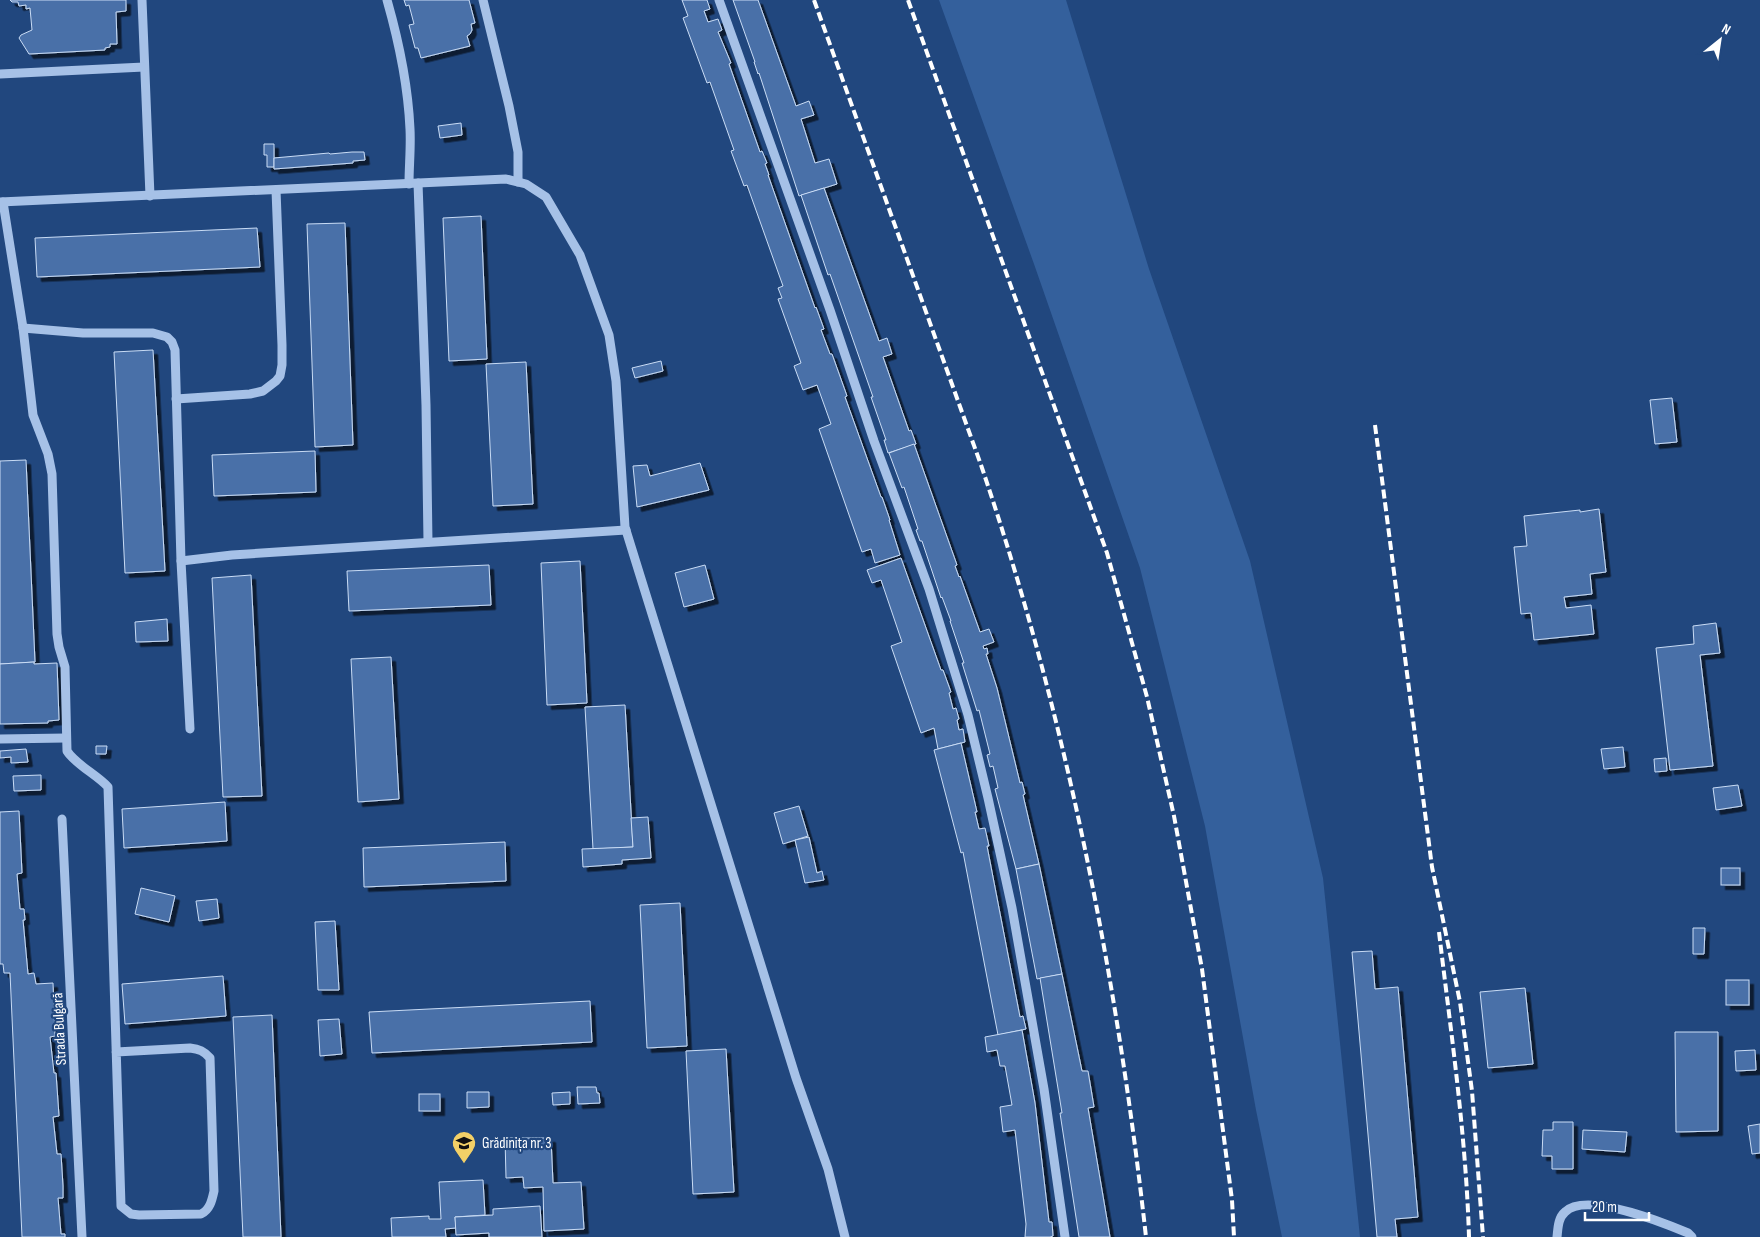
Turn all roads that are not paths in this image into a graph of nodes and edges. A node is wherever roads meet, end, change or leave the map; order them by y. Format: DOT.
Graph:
graph roads {
  1 [pos="142,0"];
  2 [pos="387,0"];
  3 [pos="483,0"];
  4 [pos="719,0"];
  5 [pos="144,67"];
  6 [pos="0,74"];
  7 [pos="518,182"];
  8 [pos="413,183"];
  9 [pos="276,190"];
  10 [pos="150,196"];
  11 [pos="2,202"];
  12 [pos="23,328"];
  13 [pos="176,398"];
  14 [pos="626,530"];
  15 [pos="428,542"];
  16 [pos="182,561"];
  17 [pos="190,729"];
  18 [pos="66,738"];
  19 [pos="0,739"];
  20 [pos="62,819"];
  21 [pos="116,1052"];
  22 [pos="82,1237"];
  23 [pos="845,1237"];
  24 [pos="1065,1237"];
  25 [pos="1557,1237"];
  26 [pos="1692,1237"];
  1 -- 5 [label="lane"];
  2 -- 8 [label="lane"];
  3 -- 7 [label="lane"];
  4 -- 24 [label="lane"];
  5 -- 6 [label="lane"];
  5 -- 10 [label="lane"];
  7 -- 8 [label="lane"];
  7 -- 14 [label="lane"];
  8 -- 9 [label="lane"];
  8 -- 15 [label="lane"];
  9 -- 10 [label="lane"];
  9 -- 13 [label="lane"];
  10 -- 11 [label="lane"];
  11 -- 12 [label="lane"];
  12 -- 13 [label="lane"];
  12 -- 18 [label="lane"];
  13 -- 16 [label="lane"];
  14 -- 15 [label="lane"];
  14 -- 23 [label="lane"];
  15 -- 16 [label="lane"];
  16 -- 17 [label="lane"];
  18 -- 19 [label="lane"];
  18 -- 21 [label="lane"];
  20 -- 22 [label="lane, Strada Bulgară"];
  21 -- 21 [label="lane"];
  25 -- 26 [label="lane"];
}
